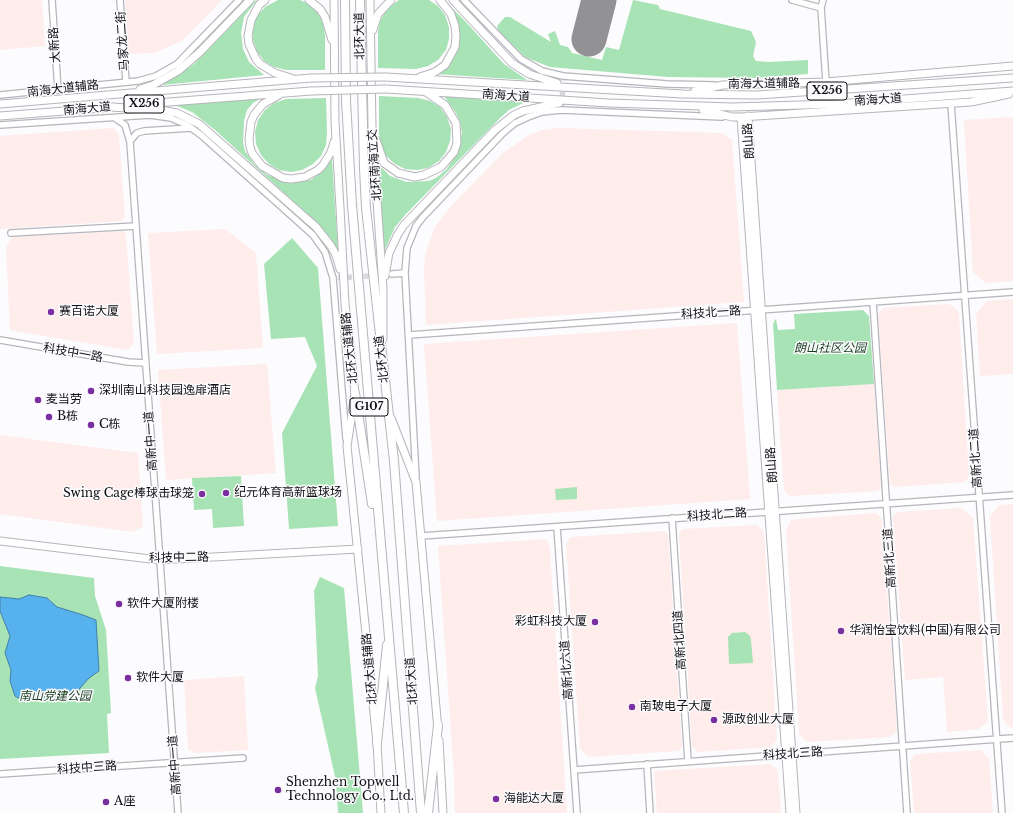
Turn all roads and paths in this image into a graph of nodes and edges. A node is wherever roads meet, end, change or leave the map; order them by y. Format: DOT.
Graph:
graph roads {
  1 [pos="52,0"];
  2 [pos="120,0"];
  3 [pos="239,0"];
  4 [pos="250,0"];
  5 [pos="265,0"];
  6 [pos="308,0"];
  7 [pos="334,0"];
  8 [pos="345,0"];
  9 [pos="360,0"];
  10 [pos="370,0"];
  11 [pos="391,0"];
  12 [pos="440,0"];
  13 [pos="453,0"];
  14 [pos="464,0"];
  15 [pos="792,0"];
  16 [pos="823,0"];
  17 [pos="821,8"];
  18 [pos="370,42"];
  19 [pos="335,58"];
  20 [pos="1013,66"];
  21 [pos="1013,73"];
  22 [pos="928,74"];
  23 [pos="1004,78"];
  24 [pos="1013,78"];
  25 [pos="295,79"];
  26 [pos="414,79"];
  27 [pos="970,81"];
  28 [pos="126,82"];
  29 [pos="826,82"];
  30 [pos="723,85"];
  31 [pos="588,88"];
  32 [pos="58,90"];
  33 [pos="420,90"];
  34 [pos="288,92"];
  35 [pos="1013,92"];
  36 [pos="110,94"];
  37 [pos="683,94"];
  38 [pos="0,95"];
  39 [pos="595,102"];
  40 [pos="0,104"];
  41 [pos="836,104"];
  42 [pos="951,104"];
  43 [pos="689,107"];
  44 [pos="111,108"];
  45 [pos="813,113"];
  46 [pos="0,116"];
  47 [pos="744,116"];
  48 [pos="732,117"];
  49 [pos="115,118"];
  50 [pos="336,122"];
  51 [pos="0,124"];
  52 [pos="372,127"];
  53 [pos="192,128"];
  54 [pos="130,142"];
  55 [pos="136,226"];
  56 [pos="11,233"];
  57 [pos="405,273"];
  58 [pos="392,274"];
  59 [pos="383,288"];
  60 [pos="1013,292"];
  61 [pos="965,295"];
  62 [pos="873,302"];
  63 [pos="345,304"];
  64 [pos="758,310"];
  65 [pos="409,335"];
  66 [pos="0,340"];
  67 [pos="383,361"];
  68 [pos="145,363"];
  69 [pos="355,392"];
  70 [pos="388,406"];
  71 [pos="347,446"];
  72 [pos="416,482"];
  73 [pos="1013,495"];
  74 [pos="979,498"];
  75 [pos="887,504"];
  76 [pos="772,512"];
  77 [pos="672,518"];
  78 [pos="557,527"];
  79 [pos="421,536"];
  80 [pos="0,541"];
  81 [pos="358,549"];
  82 [pos="159,560"];
  83 [pos="382,569"];
  84 [pos="388,622"];
  85 [pos="438,725"];
  86 [pos="1013,738"];
  87 [pos="997,739"];
  88 [pos="377,743"];
  89 [pos="903,746"];
  90 [pos="789,754"];
  91 [pos="242,758"];
  92 [pos="174,762"];
  93 [pos="688,762"];
  94 [pos="647,764"];
  95 [pos="574,770"];
  96 [pos="0,774"];
  97 [pos="178,813"];
  98 [pos="381,813"];
  99 [pos="404,813"];
  100 [pos="421,813"];
  101 [pos="428,813"];
  102 [pos="443,813"];
  103 [pos="576,813"];
  104 [pos="650,813"];
  105 [pos="790,813"];
  106 [pos="796,813"];
  107 [pos="907,813"];
  108 [pos="1002,813"];
  1 -- 32 [label="street, 大新路"];
  2 -- 28 [label="street, 马家龙二街"];
  3 -- 28 [label="street, 南海大道辅路"];
  4 -- 36 [label="main road"];
  5 -- 25 [label="main road"];
  6 -- 19 [label="main road"];
  7 -- 19 [label="main road, 北环大道辅路"];
  8 -- 83 [label="highway, 北环大道 / G107"];
  9 -- 67 [label="highway, 北环大道 / G107"];
  10 -- 18 [label="main road"];
  11 -- 18 [label="main road"];
  12 -- 26 [label="main road"];
  13 -- 31 [label="main road"];
  14 -- 30 [label="street, 南海大道辅路"];
  15 -- 17 [label="street"];
  16 -- 17 [label="street"];
  17 -- 29 [label="street"];
  18 -- 52 [label="main road, 北环南海立交"];
  19 -- 50 [label="main road, 北环大道辅路"];
  20 -- 22 [label="main road, 南海大道辅路"];
  21 -- 23 [label="main road"];
  22 -- 27 [label="main road"];
  22 -- 29 [label="main road, 南海大道辅路"];
  23 -- 24 [label="main road, 南海大道 / X256"];
  23 -- 27 [label="main road, 南海大道 / X256"];
  25 -- 26 [label="main road, 南海大道 / X256, bridge"];
  25 -- 36 [label="main road, 南海大道 / X256"];
  26 -- 31 [label="main road, 南海大道 / X256"];
  27 -- 37 [label="main road, 南海大道 / X256"];
  28 -- 32 [label="street, 南海大道辅路"];
  29 -- 30 [label="main road, 南海大道辅路"];
  30 -- 37 [label="main road, 南海大道"];
  31 -- 37 [label="main road, 南海大道 / X256"];
  32 -- 38 [label="street, 南海大道辅路"];
  33 -- 34 [label="main road, 南海大道 / X256, bridge"];
  33 -- 39 [label="main road, 南海大道 / X256"];
  33 -- 52 [label="main road"];
  34 -- 44 [label="main road, 南海大道 / X256"];
  34 -- 50 [label="main road"];
  35 -- 41 [label="main road, 南海大道 / X256"];
  35 -- 42 [label="main road"];
  36 -- 40 [label="main road, 南海大道 / X256"];
  39 -- 43 [label="main road, 南海大道 / X256"];
  39 -- 59 [label="main road"];
  41 -- 43 [label="main road, 南海大道 / X256"];
  41 -- 45 [label="main road"];
  42 -- 45 [label="main road"];
  42 -- 61 [label="street, 高新北二道"];
  43 -- 48 [label="main road"];
  44 -- 46 [label="main road, 南海大道 / X256"];
  44 -- 63 [label="main road"];
  45 -- 47 [label="main road"];
  47 -- 48 [label="main road"];
  47 -- 64 [label="main road, 朗山路"];
  48 -- 57 [label="street"];
  49 -- 51 [label="street"];
  49 -- 53 [label="street"];
  49 -- 54 [label="street, 高新中一道"];
  50 -- 63 [label="main road, 北环大道辅路"];
  52 -- 59 [label="main road, 北环南海立交"];
  53 -- 54 [label="street"];
  53 -- 71 [label="street"];
  54 -- 55 [label="street, 高新中一道"];
  55 -- 56 [label="street"];
  55 -- 68 [label="street, 高新中一道"];
  57 -- 58 [label="street"];
  57 -- 65 [label="street"];
  59 -- 67 [label="main road"];
  60 -- 61 [label="street, 科技北一路"];
  61 -- 62 [label="street, 科技北一路"];
  61 -- 74 [label="street, 高新北二道"];
  62 -- 64 [label="street, 科技北一路"];
  62 -- 75 [label="street, 高新北三道"];
  63 -- 69 [label="main road, 北环大道辅路"];
  64 -- 65 [label="street, 科技北一路"];
  64 -- 76 [label="main road, 朗山路"];
  65 -- 72 [label="street"];
  66 -- 68 [label="street, 科技中一路"];
  67 -- 70 [label="highway, 北环大道 / G107"];
  68 -- 82 [label="street, 高新中一道"];
  69 -- 71 [label="main road, 北环大道辅路"];
  69 -- 83 [label="highway"];
  70 -- 72 [label="main road"];
  70 -- 100 [label="highway, 北环大道 / G107"];
  71 -- 81 [label="main road, 北环大道辅路"];
  72 -- 79 [label="main road"];
  73 -- 74 [label="street, 科技北二路"];
  74 -- 75 [label="street, 科技北二路"];
  74 -- 87 [label="street, 高新北二道"];
  75 -- 76 [label="street, 科技北二路"];
  75 -- 89 [label="street, 高新北三道"];
  76 -- 77 [label="street, 科技北二路"];
  76 -- 90 [label="main road, 朗山路"];
  77 -- 78 [label="street, 科技北二路"];
  77 -- 93 [label="street, 高新北四道"];
  78 -- 79 [label="street, 科技北二路"];
  78 -- 95 [label="street, 高新北六道"];
  79 -- 85 [label="main road"];
  80 -- 82 [label="main road, 科技中二路"];
  81 -- 82 [label="main road, 科技中二路"];
  81 -- 88 [label="main road, 北环大道辅路"];
  82 -- 92 [label="street, 高新中一道"];
  83 -- 84 [label="highway, 北环大道 / G107"];
  84 -- 88 [label="highway"];
  84 -- 99 [label="highway, 北环大道 / G107"];
  85 -- 101 [label="highway"];
  85 -- 102 [label="main road"];
  86 -- 87 [label="street, 科技北三路"];
  87 -- 89 [label="street, 科技北三路"];
  87 -- 108 [label="street, 高新北二道"];
  88 -- 98 [label="main road, 北环大道辅路"];
  89 -- 90 [label="street, 科技北三路"];
  89 -- 107 [label="street, 高新北三道"];
  90 -- 93 [label="street, 科技北三路"];
  90 -- 105 [label="main road, 朗山路"];
  90 -- 106 [label="main road, 朗山路"];
  91 -- 92 [label="street, 科技中三路"];
  92 -- 96 [label="street, 科技中三路"];
  92 -- 97 [label="street, 高新中一道"];
  93 -- 94 [label="street, 科技北三路"];
  94 -- 95 [label="street, 科技北三路"];
  94 -- 104 [label="street"];
  95 -- 103 [label="street, 高新北六道"];
}
